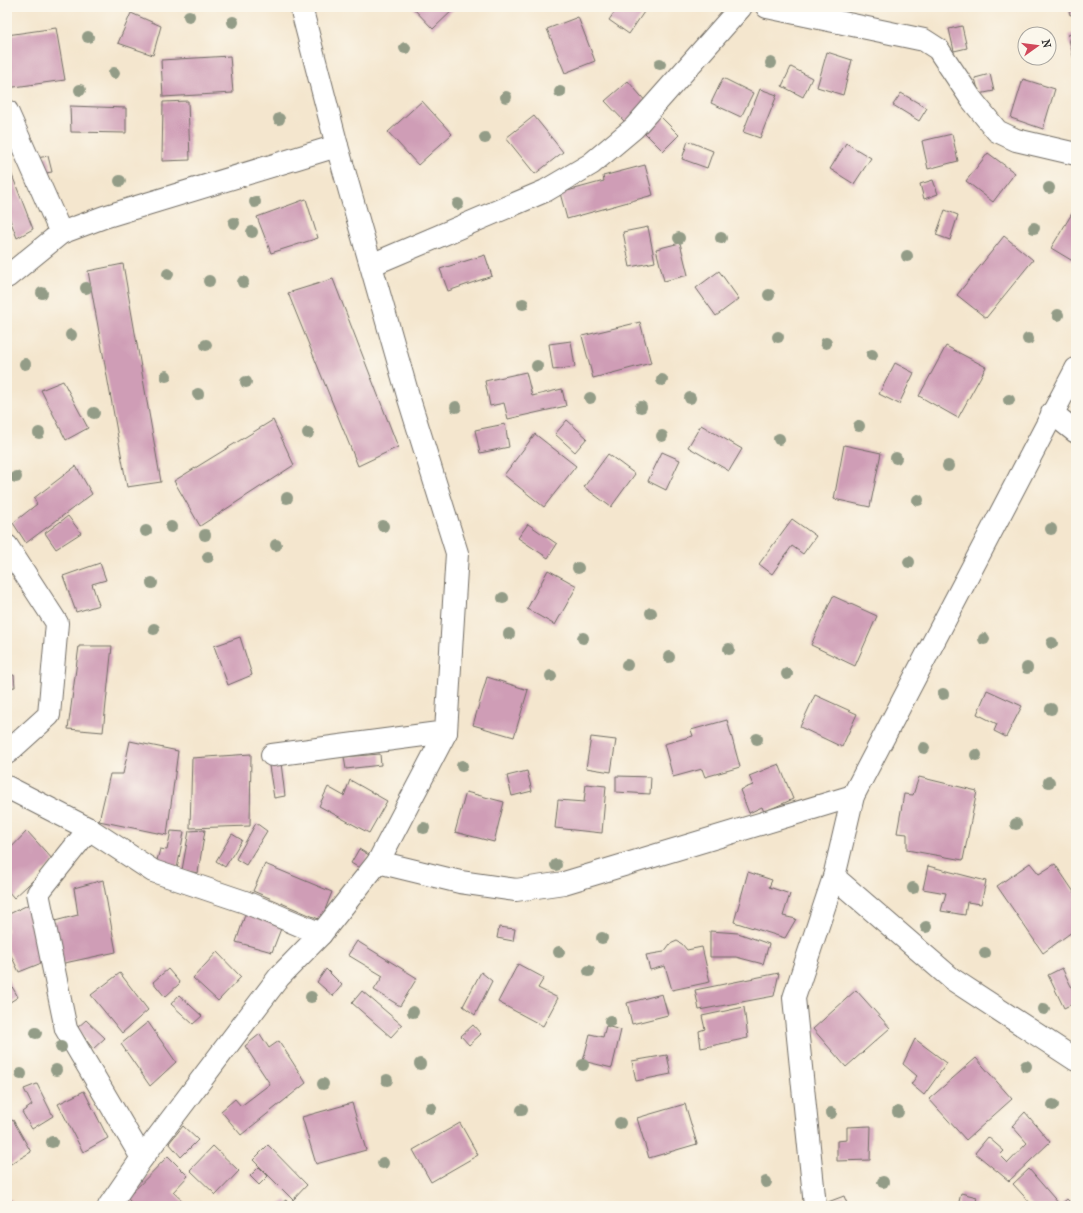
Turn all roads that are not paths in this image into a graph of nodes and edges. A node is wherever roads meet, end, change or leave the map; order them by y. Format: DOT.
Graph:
graph roads {
  1 [pos="301,7"];
  2 [pos="741,7"];
  3 [pos="767,7"];
  4 [pos="7,111"];
  5 [pos="337,146"];
  6 [pos="1076,154"];
  7 [pos="61,233"];
  8 [pos="371,265"];
  9 [pos="7,277"];
  10 [pos="1076,369"];
  11 [pos="1052,413"];
  12 [pos="1076,432"];
  13 [pos="7,546"];
  14 [pos="446,732"];
  15 [pos="7,753"];
  16 [pos="272,755"];
  17 [pos="7,787"];
  18 [pos="853,796"];
  19 [pos="89,829"];
  20 [pos="378,862"];
  21 [pos="834,877"];
  22 [pos="321,934"];
  23 [pos="1076,1060"];
  24 [pos="142,1158"];
  25 [pos="109,1206"];
  26 [pos="815,1206"];
  1 -- 5 [label="street"];
  2 -- 8 [label="street"];
  3 -- 6 [label="street"];
  4 -- 7 [label="street"];
  5 -- 7 [label="street"];
  5 -- 8 [label="street"];
  7 -- 9 [label="street"];
  8 -- 14 [label="street"];
  10 -- 11 [label="street"];
  11 -- 12 [label="street"];
  11 -- 18 [label="street"];
  13 -- 15 [label="street"];
  14 -- 16 [label="street"];
  14 -- 20 [label="street"];
  17 -- 19 [label="street"];
  18 -- 20 [label="street"];
  18 -- 21 [label="street"];
  19 -- 22 [label="street"];
  19 -- 24 [label="street"];
  20 -- 22 [label="street"];
  21 -- 23 [label="street"];
  21 -- 26 [label="street"];
  22 -- 24 [label="street"];
  24 -- 25 [label="street"];
}
